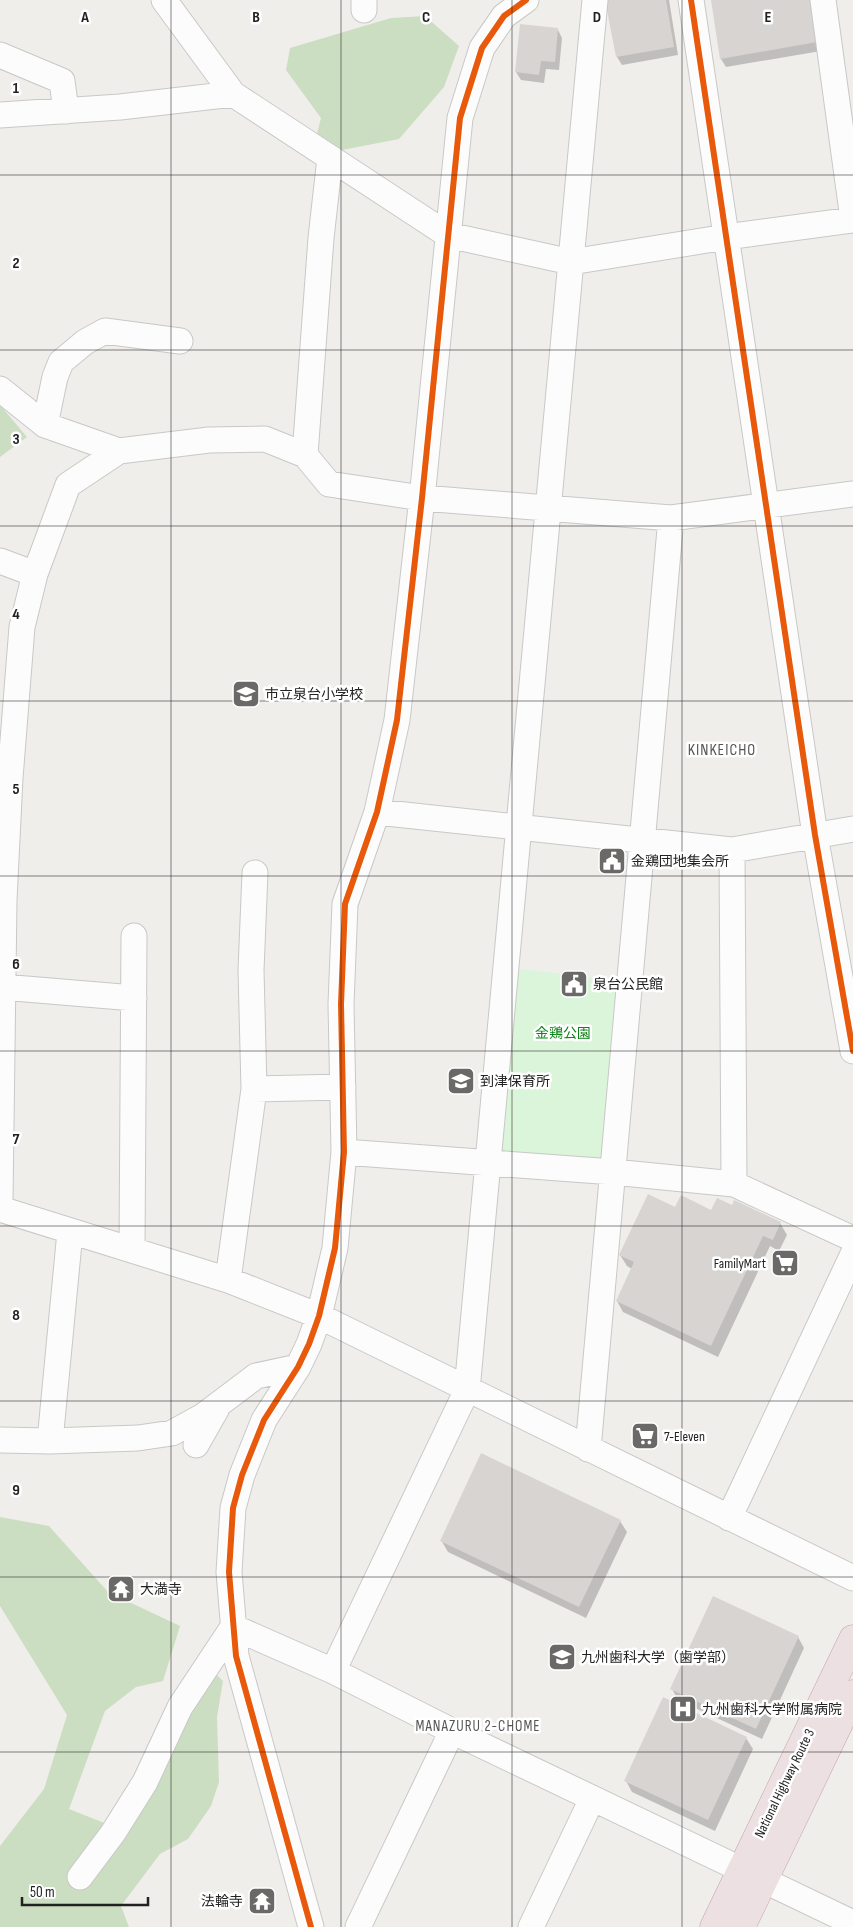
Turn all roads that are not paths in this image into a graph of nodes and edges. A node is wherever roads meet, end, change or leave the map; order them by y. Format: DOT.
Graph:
graph roads {
  1 [pos="164,0"];
  2 [pos="526,0"];
  3 [pos="595,0"];
  4 [pos="691,0"];
  5 [pos="824,0"];
  6 [pos="502,8"];
  7 [pos="0,55"];
  8 [pos="233,94"];
  9 [pos="66,111"];
  10 [pos="0,115"];
  11 [pos="330,158"];
  12 [pos="853,219"];
  13 [pos="448,235"];
  14 [pos="726,237"];
  15 [pos="572,262"];
  16 [pos="180,341"];
  17 [pos="0,389"];
  18 [pos="45,425"];
  19 [pos="119,450"];
  20 [pos="305,455"];
  21 [pos="853,494"];
  22 [pos="422,498"];
  23 [pos="764,506"];
  24 [pos="549,508"];
  25 [pos="671,518"];
  26 [pos="0,561"];
  27 [pos="35,574"];
  28 [pos="5,777"];
  29 [pos="378,812"];
  30 [pos="519,829"];
  31 [pos="853,829"];
  32 [pos="815,836"];
  33 [pos="644,839"];
  34 [pos="732,850"];
  35 [pos="255,873"];
  36 [pos="2,900"];
  37 [pos="134,936"];
  38 [pos="2,987"];
  39 [pos="134,998"];
  40 [pos="853,1051"];
  41 [pos="343,1087"];
  42 [pos="254,1089"];
  43 [pos="344,1152"];
  44 [pos="489,1163"];
  45 [pos="613,1172"];
  46 [pos="734,1184"];
  47 [pos="0,1200"];
  48 [pos="0,1209"];
  49 [pos="70,1232"];
  50 [pos="853,1239"];
  51 [pos="132,1250"];
  52 [pos="853,1254"];
  53 [pos="228,1280"];
  54 [pos="319,1316"];
  55 [pos="298,1367"];
  56 [pos="467,1390"];
  57 [pos="220,1404"];
  58 [pos="0,1440"];
  59 [pos="50,1441"];
  60 [pos="196,1445"];
  61 [pos="588,1449"];
  62 [pos="729,1518"];
  63 [pos="853,1578"];
  64 [pos="233,1627"];
  65 [pos="853,1639"];
  66 [pos="333,1671"];
  67 [pos="853,1694"];
  68 [pos="452,1732"];
  69 [pos="592,1799"];
  70 [pos="754,1875"];
  71 [pos="80,1877"];
  72 [pos="853,1923"];
  73 [pos="311,1927"];
  74 [pos="358,1927"];
  75 [pos="530,1927"];
  76 [pos="714,1927"];
  77 [pos="741,1927"];
  1 -- 8 [label="street"];
  2 -- 6 [label="street"];
  3 -- 15 [label="street"];
  4 -- 14 [label="street"];
  5 -- 12 [label="street"];
  6 -- 13 [label="street"];
  7 -- 9 [label="street"];
  8 -- 9 [label="street"];
  8 -- 11 [label="street"];
  9 -- 10 [label="street"];
  11 -- 13 [label="street"];
  11 -- 20 [label="street"];
  12 -- 14 [label="street"];
  13 -- 15 [label="street"];
  13 -- 22 [label="street"];
  14 -- 15 [label="street"];
  14 -- 23 [label="street"];
  15 -- 24 [label="street"];
  16 -- 18 [label="street"];
  17 -- 18 [label="street"];
  18 -- 19 [label="street"];
  19 -- 20 [label="street"];
  19 -- 27 [label="street"];
  20 -- 22 [label="street"];
  21 -- 23 [label="street"];
  22 -- 24 [label="street"];
  22 -- 29 [label="street"];
  23 -- 25 [label="street"];
  23 -- 32 [label="street"];
  24 -- 25 [label="street"];
  24 -- 30 [label="street"];
  25 -- 33 [label="street"];
  26 -- 27 [label="street"];
  27 -- 28 [label="street"];
  28 -- 36 [label="street"];
  29 -- 30 [label="street"];
  29 -- 41 [label="street"];
  30 -- 33 [label="street"];
  30 -- 44 [label="street"];
  31 -- 32 [label="street"];
  32 -- 34 [label="street"];
  32 -- 40 [label="street"];
  33 -- 34 [label="street"];
  33 -- 45 [label="street"];
  34 -- 46 [label="street"];
  35 -- 42 [label="street"];
  36 -- 38 [label="street"];
  37 -- 39 [label="street"];
  38 -- 39 [label="street"];
  38 -- 47 [label="street"];
  39 -- 51 [label="street"];
  41 -- 42 [label="street"];
  41 -- 43 [label="street"];
  42 -- 53 [label="street"];
  43 -- 44 [label="street"];
  43 -- 54 [label="street"];
  44 -- 45 [label="street"];
  44 -- 56 [label="street"];
  45 -- 46 [label="street"];
  45 -- 61 [label="street"];
  46 -- 50 [label="street"];
  48 -- 49 [label="street"];
  49 -- 51 [label="street"];
  49 -- 59 [label="street"];
  51 -- 53 [label="street"];
  52 -- 62 [label="street"];
  53 -- 54 [label="street"];
  54 -- 55 [label="street"];
  54 -- 56 [label="street"];
  55 -- 57 [label="street"];
  55 -- 64 [label="street"];
  56 -- 61 [label="street"];
  56 -- 66 [label="street"];
  57 -- 59 [label="street"];
  57 -- 60 [label="street"];
  58 -- 59 [label="street"];
  61 -- 62 [label="street"];
  62 -- 63 [label="street"];
  64 -- 66 [label="street"];
  64 -- 71 [label="street"];
  64 -- 73 [label="street"];
  65 -- 70 [label="highway, National Highway Route 3"];
  66 -- 68 [label="street"];
  67 -- 70 [label="highway, National Highway Route 3"];
  68 -- 69 [label="street"];
  68 -- 74 [label="street"];
  69 -- 70 [label="street"];
  69 -- 75 [label="street"];
  70 -- 72 [label="street"];
  70 -- 76 [label="highway, National Highway Route 3"];
  70 -- 77 [label="highway, National Highway Route 3"];
}
